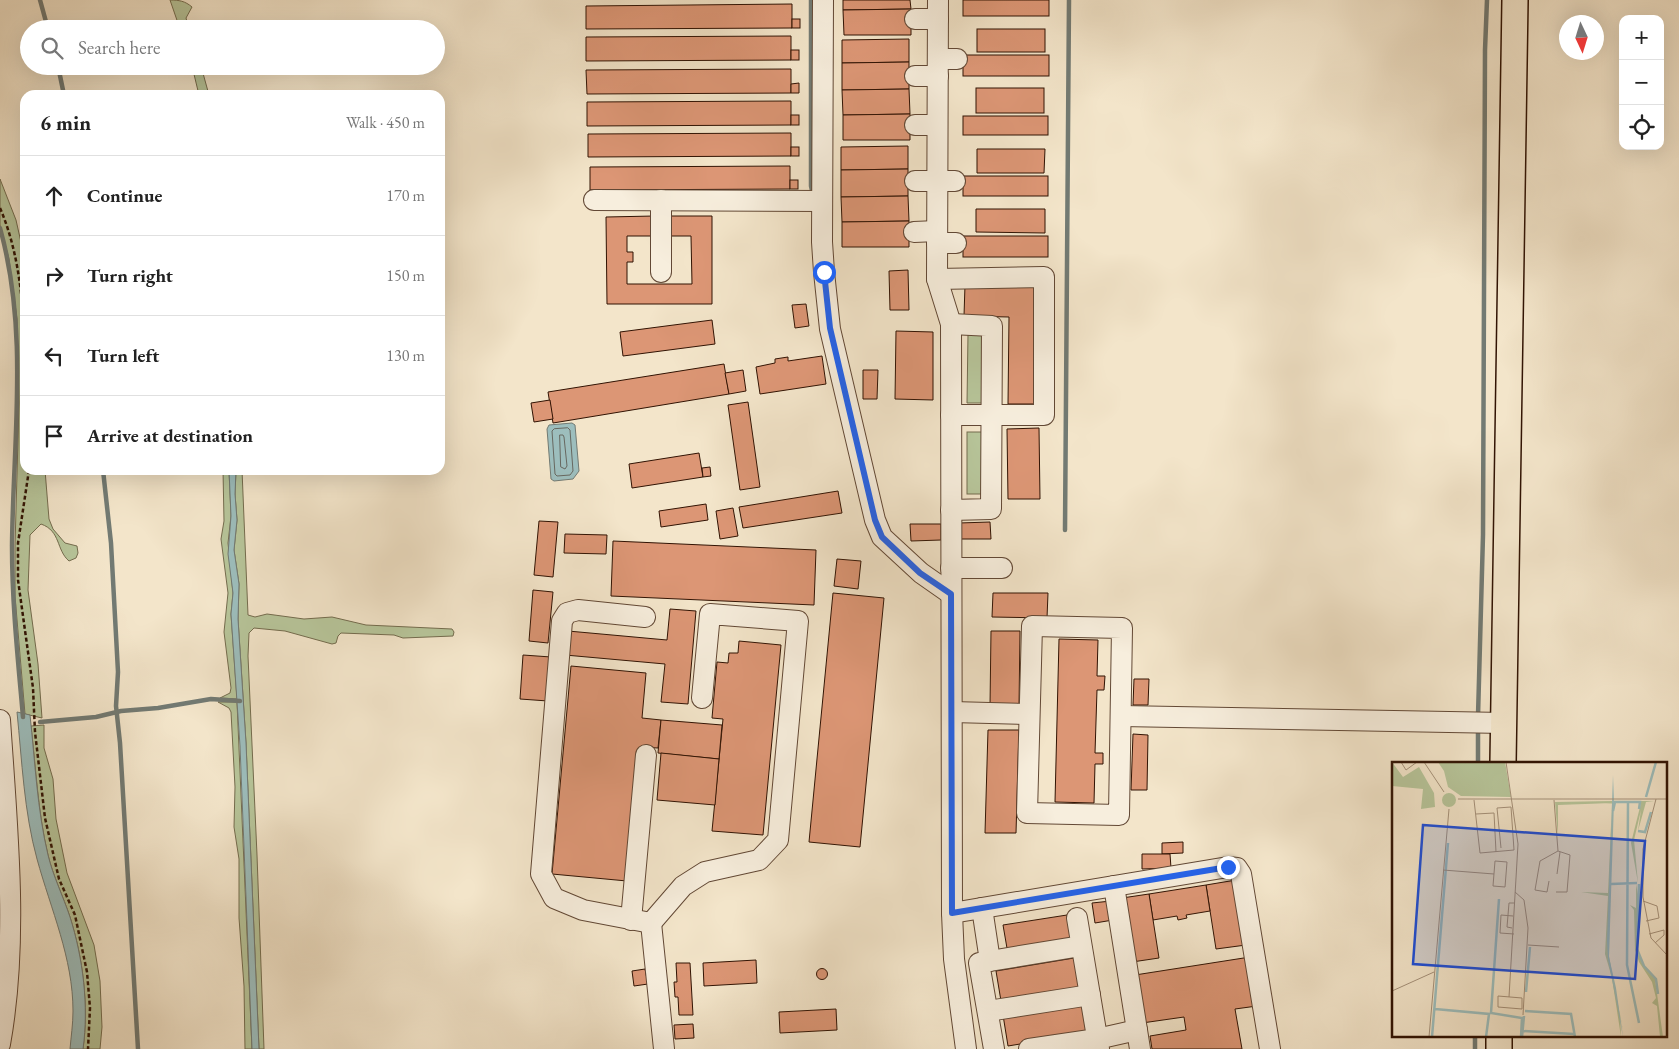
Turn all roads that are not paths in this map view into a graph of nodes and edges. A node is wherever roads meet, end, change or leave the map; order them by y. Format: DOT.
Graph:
graph roads {
  1 [pos="823,0"];
  2 [pos="1514,0"];
  3 [pos="938,9"];
  4 [pos="915,18"];
  5 [pos="944,64"];
  6 [pos="915,76"];
  7 [pos="944,121"];
  8 [pos="915,125"];
  9 [pos="915,181"];
  10 [pos="946,181"];
  11 [pos="594,200"];
  12 [pos="660,200"];
  13 [pos="822,201"];
  14 [pos="914,232"];
  15 [pos="943,239"];
  16 [pos="660,272"];
  17 [pos="937,279"];
  18 [pos="951,324"];
  19 [pos="951,415"];
  20 [pos="992,415"];
  21 [pos="951,510"];
  22 [pos="951,568"];
  23 [pos="1002,568"];
  24 [pos="951,594"];
  25 [pos="645,617"];
  26 [pos="702,698"];
  27 [pos="952,712"];
  28 [pos="1029,714"];
  29 [pos="1121,716"];
  30 [pos="0,720"];
  31 [pos="1504,723"];
  32 [pos="646,755"];
  33 [pos="1503,762"];
  34 [pos="1114,886"];
  35 [pos="982,908"];
  36 [pos="952,913"];
  37 [pos="1077,918"];
  38 [pos="631,920"];
  39 [pos="651,923"];
  40 [pos="1081,946"];
  41 [pos="990,961"];
  42 [pos="1090,995"];
  43 [pos="988,1011"];
  44 [pos="1499,1036"];
  45 [pos="1139,1039"];
  46 [pos="0,1044"];
  47 [pos="1098,1044"];
  48 [pos="664,1049"];
  49 [pos="966,1049"];
  50 [pos="994,1049"];
  51 [pos="1029,1049"];
  52 [pos="1270,1049"];
  53 [pos="1499,1049"];
  1 -- 13 [label="street"];
  2 -- 31 [label="main road"];
  3 -- 4 [label="street"];
  3 -- 5 [label="street"];
  5 -- 6 [label="street"];
  5 -- 7 [label="street"];
  7 -- 8 [label="street"];
  7 -- 10 [label="street"];
  9 -- 10 [label="street"];
  10 -- 15 [label="street"];
  11 -- 12 [label="street"];
  12 -- 13 [label="street"];
  12 -- 16 [label="street"];
  13 -- 24 [label="street"];
  14 -- 15 [label="street"];
  15 -- 17 [label="street"];
  17 -- 18 [label="street"];
  17 -- 20 [label="street"];
  18 -- 19 [label="street"];
  18 -- 20 [label="street"];
  19 -- 20 [label="street"];
  19 -- 21 [label="street"];
  20 -- 21 [label="street"];
  21 -- 22 [label="street"];
  22 -- 23 [label="street"];
  22 -- 24 [label="street"];
  24 -- 27 [label="street"];
  25 -- 38 [label="street"];
  26 -- 39 [label="street"];
  27 -- 28 [label="street"];
  27 -- 36 [label="street"];
  28 -- 29 [label="street"];
  28 -- 29 [label="street"];
  29 -- 31 [label="street"];
  30 -- 46 [label="street"];
  31 -- 33 [label="main road"];
  32 -- 38 [label="street"];
  34 -- 35 [label="street"];
  34 -- 45 [label="street"];
  34 -- 52 [label="street"];
  35 -- 36 [label="street"];
  35 -- 41 [label="street"];
  36 -- 49 [label="street"];
  37 -- 40 [label="street"];
  38 -- 39 [label="street"];
  39 -- 48 [label="street"];
  40 -- 41 [label="street"];
  40 -- 42 [label="street"];
  41 -- 43 [label="street"];
  42 -- 43 [label="street"];
  42 -- 47 [label="street"];
  43 -- 50 [label="street"];
  44 -- 53 [label="main road"];
  45 -- 47 [label="street"];
  47 -- 51 [label="street"];
}
